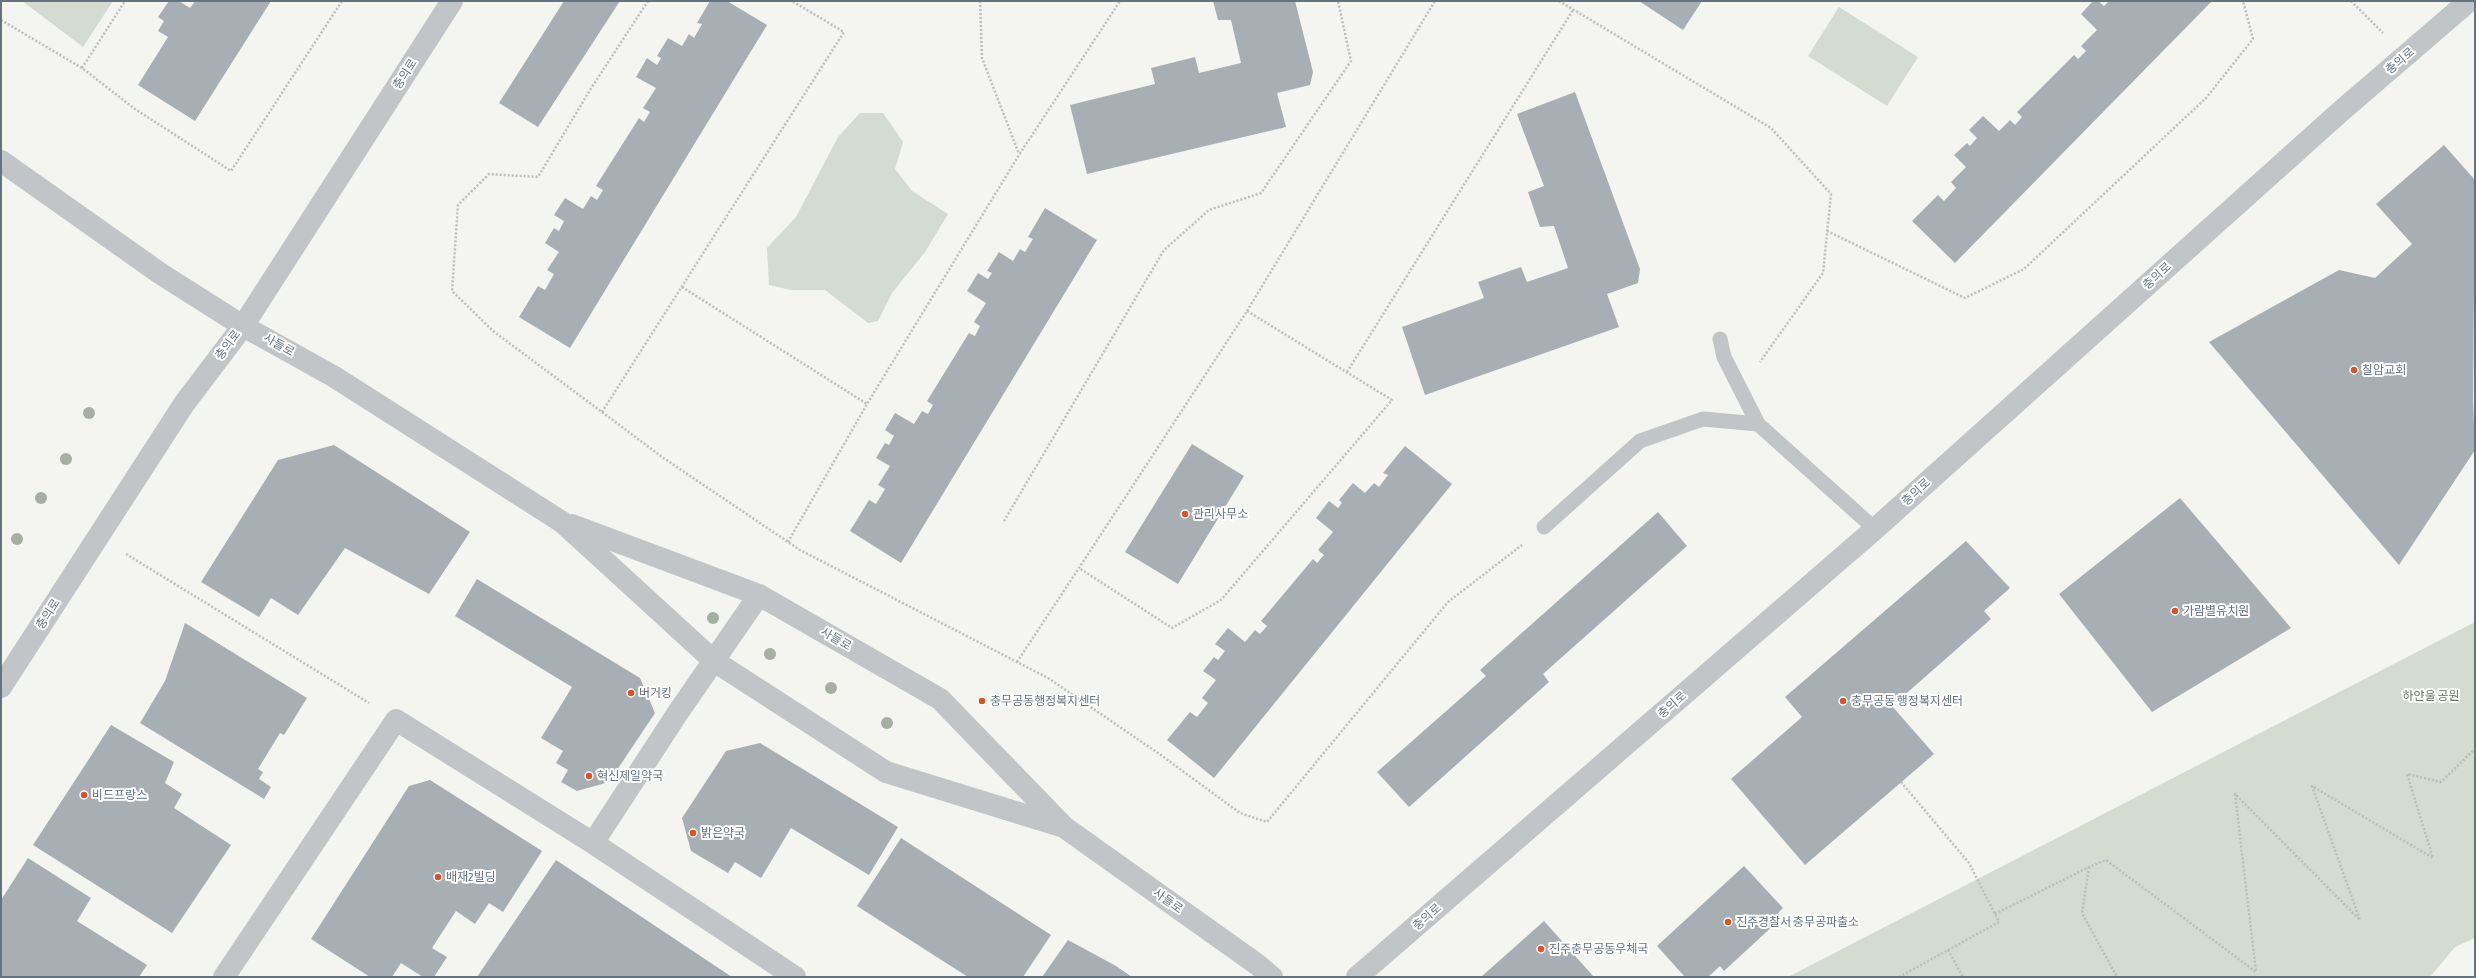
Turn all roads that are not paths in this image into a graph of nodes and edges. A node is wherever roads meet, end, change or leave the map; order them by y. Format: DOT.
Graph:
graph roads {
  1 [pos="452,1"];
  2 [pos="2469,1"];
  3 [pos="1,161"];
  4 [pos="243,326"];
  5 [pos="1720,339"];
  6 [pos="1758,424"];
  7 [pos="562,522"];
  8 [pos="1544,527"];
  9 [pos="1875,529"];
  10 [pos="759,595"];
  11 [pos="714,661"];
  12 [pos="1,687"];
  13 [pos="1064,827"];
  14 [pos="593,843"];
  15 [pos="224,977"];
  16 [pos="795,977"];
  17 [pos="1272,977"];
  18 [pos="1357,977"];
  1 -- 4 [label="street, 충의로"];
  2 -- 9 [label="street, 충의로"];
  3 -- 4 [label="street, 사들로"];
  4 -- 7 [label="street, 사들로"];
  4 -- 12 [label="street, 충의로"];
  5 -- 6 [label="lane"];
  6 -- 8 [label="lane"];
  6 -- 9 [label="lane"];
  7 -- 10 [label="street, 사들로"];
  7 -- 11 [label="street, 사들로"];
  9 -- 18 [label="street, 충의로"];
  10 -- 11 [label="street"];
  10 -- 13 [label="street, 사들로"];
  11 -- 13 [label="street, 사들로"];
  11 -- 14 [label="street"];
  13 -- 17 [label="street, 사들로"];
  14 -- 15 [label="street"];
  14 -- 16 [label="street"];
}
